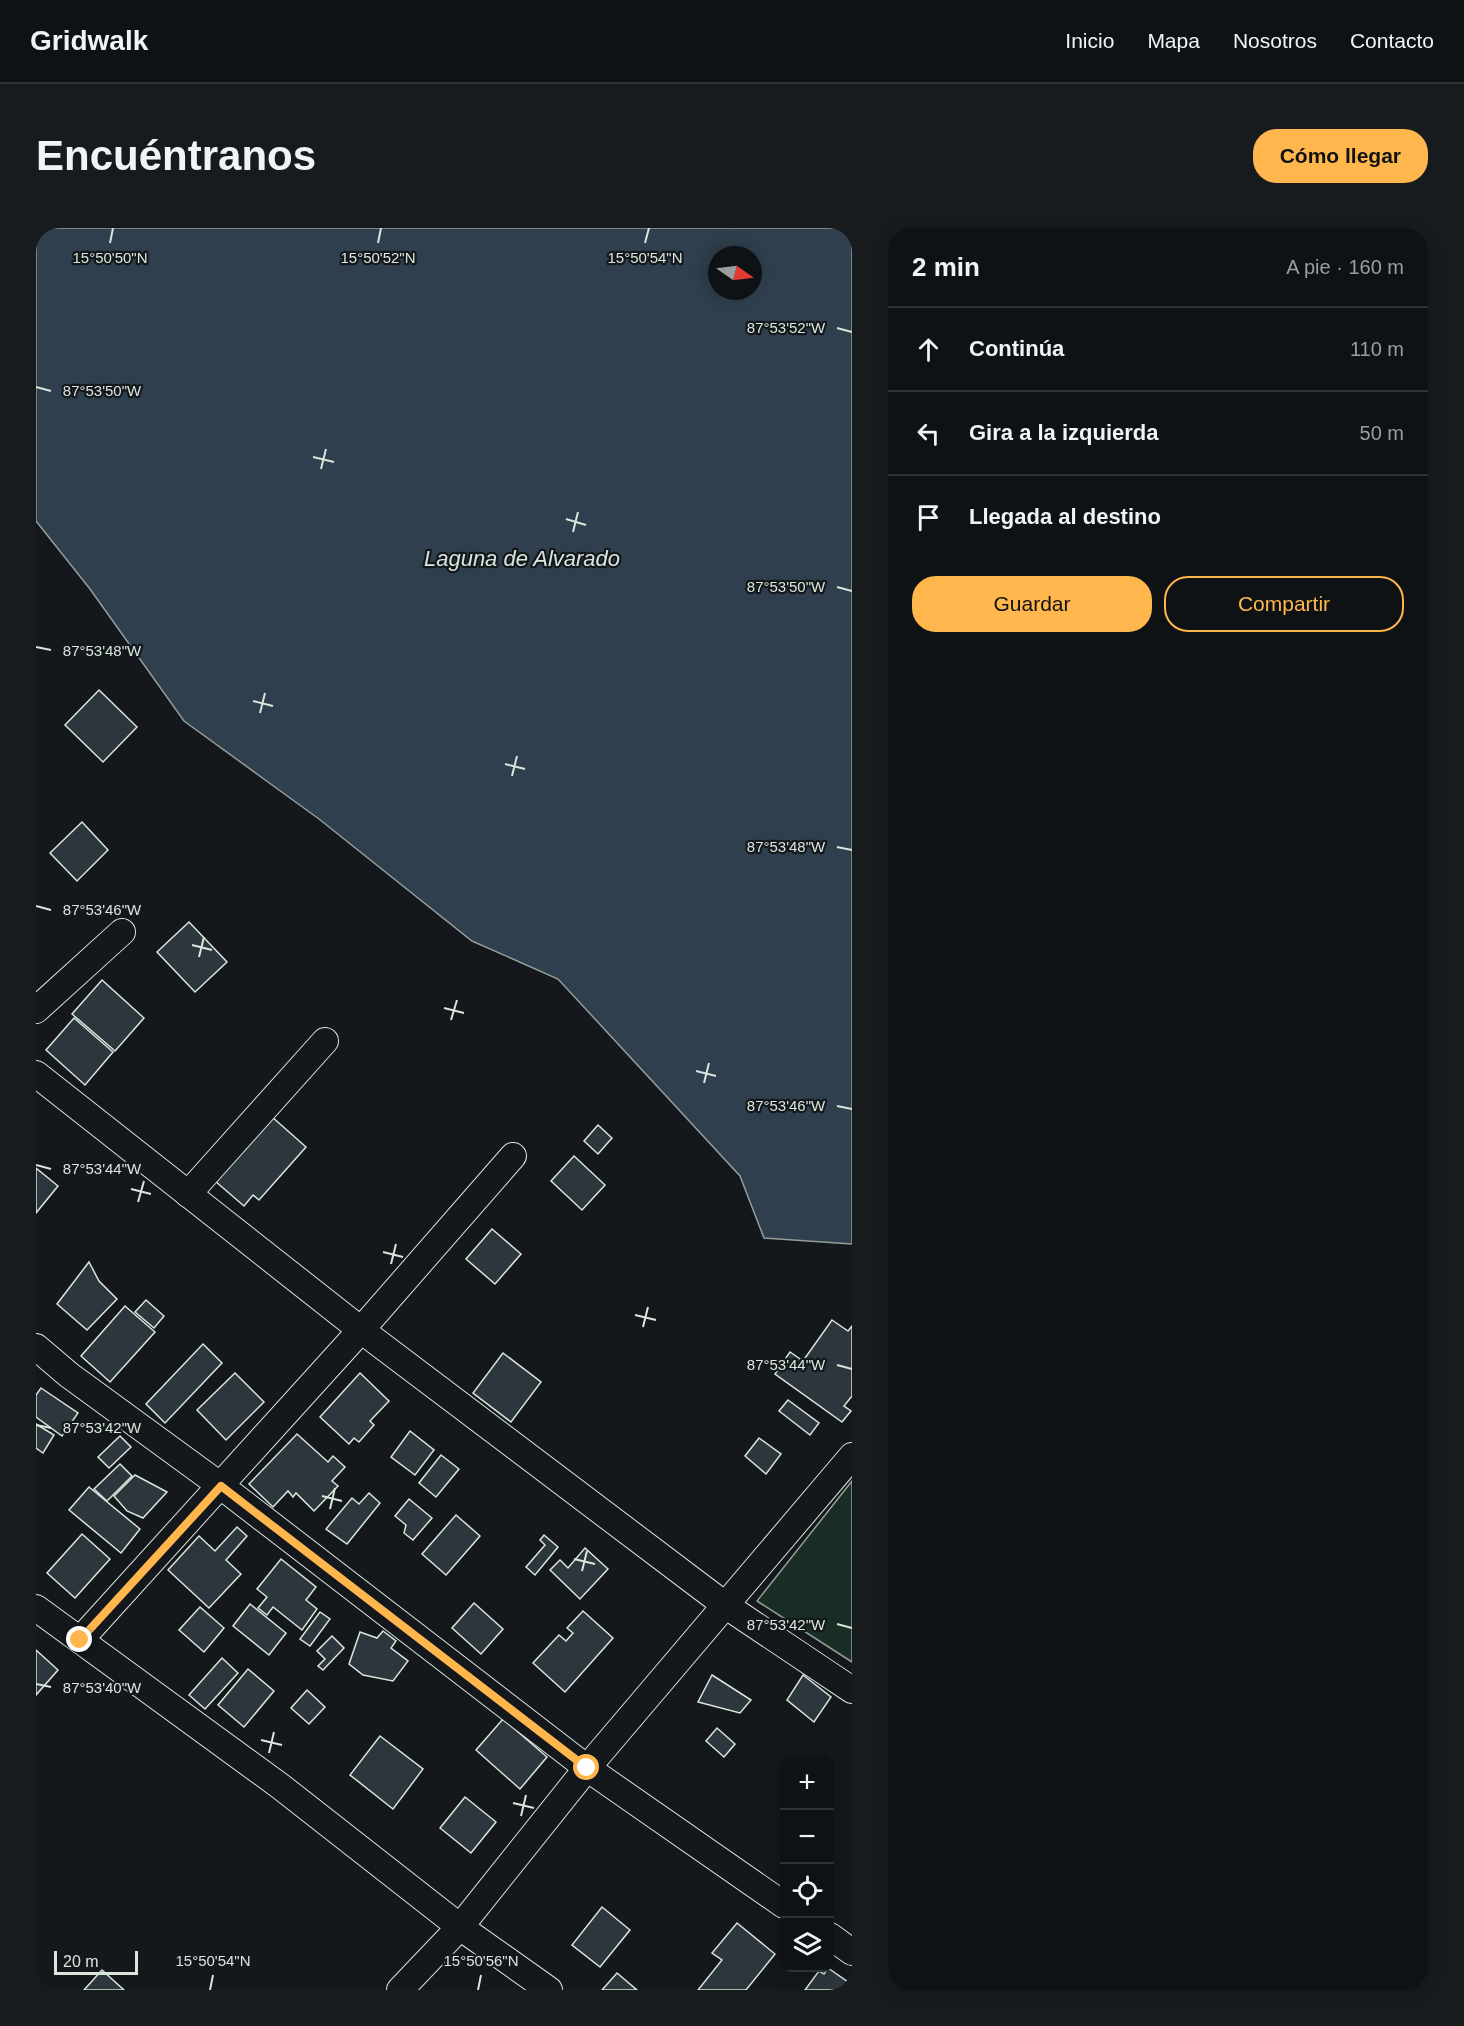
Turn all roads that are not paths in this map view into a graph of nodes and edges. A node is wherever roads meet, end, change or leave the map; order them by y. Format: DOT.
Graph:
graph roads {
  1 [pos="122,932"];
  2 [pos="36,1010"];
  3 [pos="325,1041"];
  4 [pos="36,1074"];
  5 [pos="513,1156"];
  6 [pos="188,1194"];
  7 [pos="361,1330"];
  8 [pos="36,1347"];
  9 [pos="852,1456"];
  10 [pos="221,1486"];
  11 [pos="725,1605"];
  12 [pos="36,1608"];
  13 [pos="80,1640"];
  14 [pos="852,1690"];
  15 [pos="587,1768"];
  16 [pos="780,1902"];
  17 [pos="460,1927"];
  18 [pos="834,1939"];
  19 [pos="852,1952"];
  20 [pos="400,1990"];
  21 [pos="549,1990"];
  1 -- 2 [label="street"];
  3 -- 6 [label="street"];
  4 -- 6 [label="street"];
  5 -- 7 [label="street"];
  6 -- 7 [label="street"];
  7 -- 10 [label="street"];
  7 -- 11 [label="street"];
  8 -- 10 [label="street"];
  9 -- 11 [label="street"];
  10 -- 13 [label="street"];
  10 -- 15 [label="street"];
  11 -- 14 [label="street"];
  11 -- 15 [label="street"];
  12 -- 13 [label="street"];
  13 -- 17 [label="street"];
  15 -- 16 [label="street"];
  15 -- 17 [label="street"];
  17 -- 20 [label="street"];
  17 -- 21 [label="street"];
  18 -- 19 [label="street"];
}
